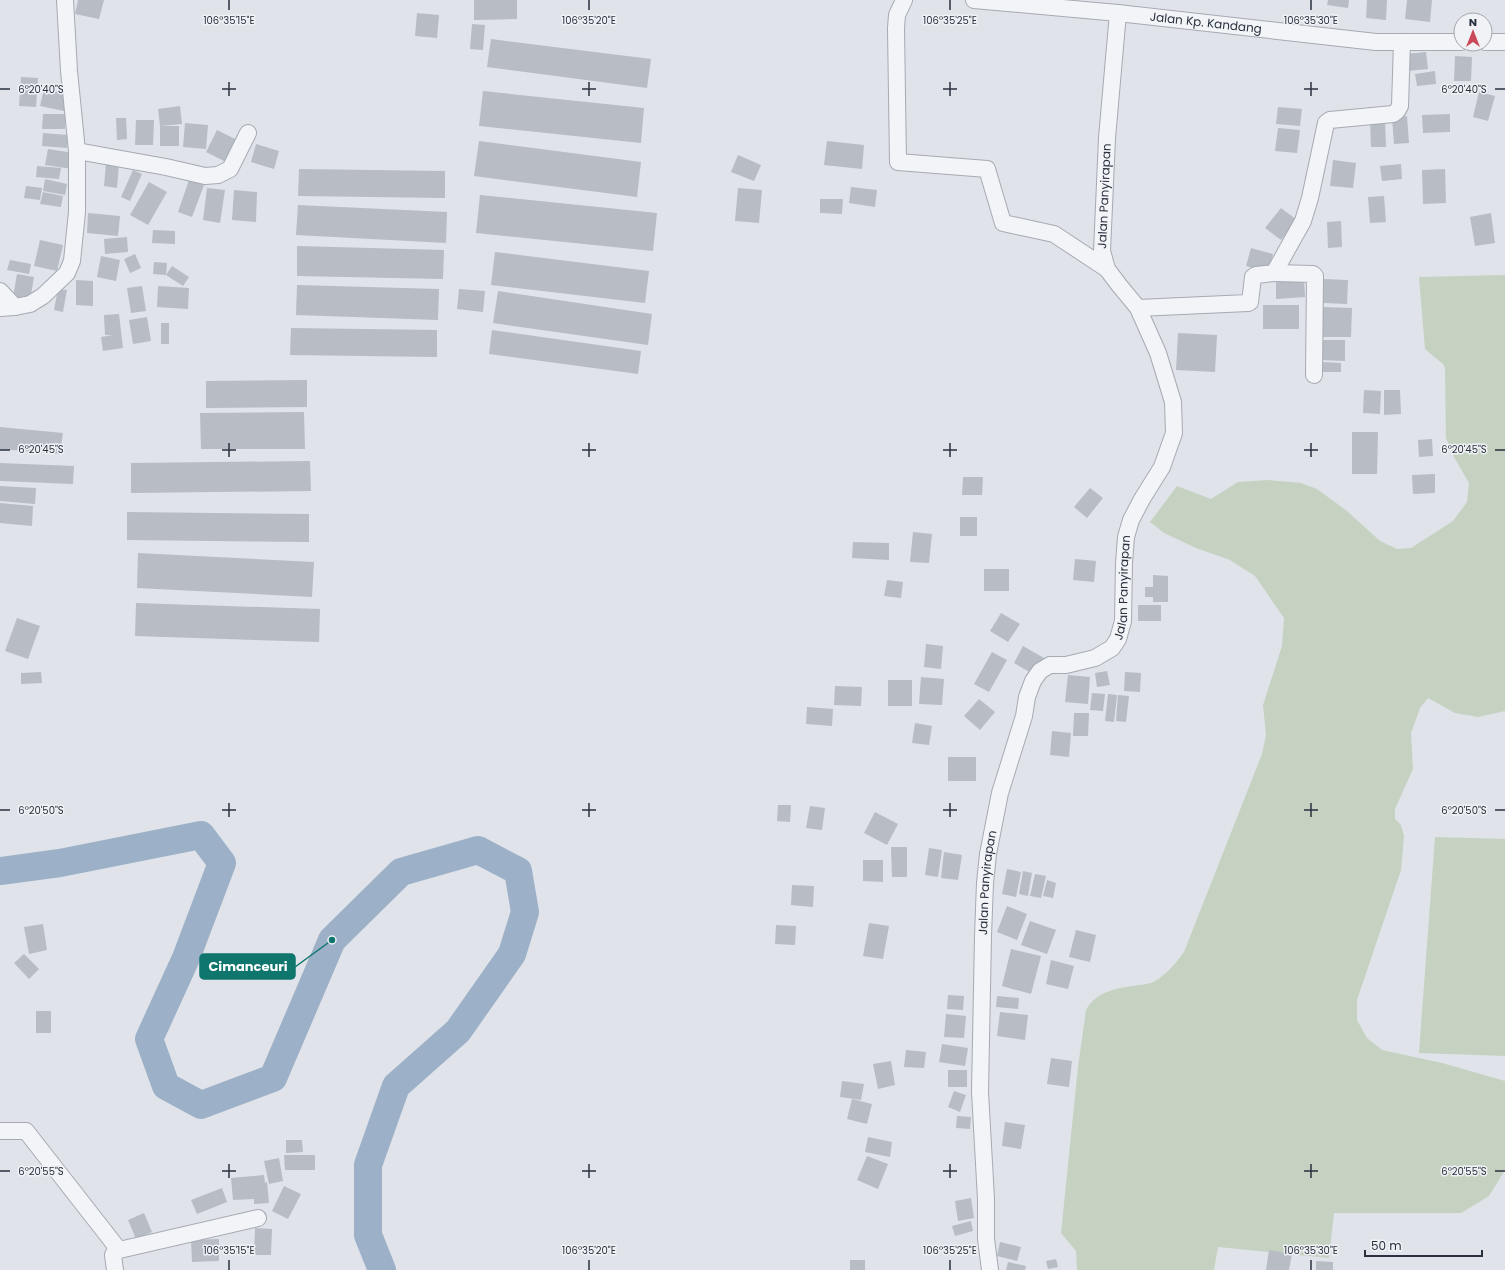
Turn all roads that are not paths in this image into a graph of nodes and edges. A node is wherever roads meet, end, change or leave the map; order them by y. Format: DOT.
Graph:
graph roads {
  1 [pos="65,0"];
  2 [pos="904,0"];
  3 [pos="974,0"];
  4 [pos="1094,5"];
  5 [pos="1118,13"];
  6 [pos="1402,42"];
  7 [pos="1453,42"];
  8 [pos="1493,42"];
  9 [pos="1505,42"];
  10 [pos="248,133"];
  11 [pos="77,151"];
  12 [pos="1107,269"];
  13 [pos="1274,273"];
  14 [pos="0,291"];
  15 [pos="7,308"];
  16 [pos="1138,308"];
  17 [pos="1314,375"];
  18 [pos="0,1131"];
  19 [pos="258,1218"];
  20 [pos="119,1250"];
  21 [pos="115,1270"];
  22 [pos="990,1270"];
  1 -- 11 [label="street"];
  2 -- 12 [label="street"];
  3 -- 4 [label="street, Jalan Kp. Kandang"];
  4 -- 5 [label="street, Jalan Kp. Kandang"];
  5 -- 6 [label="street, Jalan Kp. Kandang"];
  5 -- 12 [label="street, Jalan Panyirapan"];
  6 -- 7 [label="street, Jalan Kp. Kandang"];
  6 -- 13 [label="street"];
  8 -- 9 [label="street"];
  10 -- 11 [label="street"];
  11 -- 15 [label="street"];
  12 -- 16 [label="street, Jalan Panyirapan"];
  13 -- 16 [label="street"];
  13 -- 17 [label="street"];
  14 -- 15 [label="street"];
  16 -- 22 [label="street, Jalan Panyirapan"];
  18 -- 20 [label="street"];
  19 -- 20 [label="street"];
  20 -- 21 [label="street"];
}
